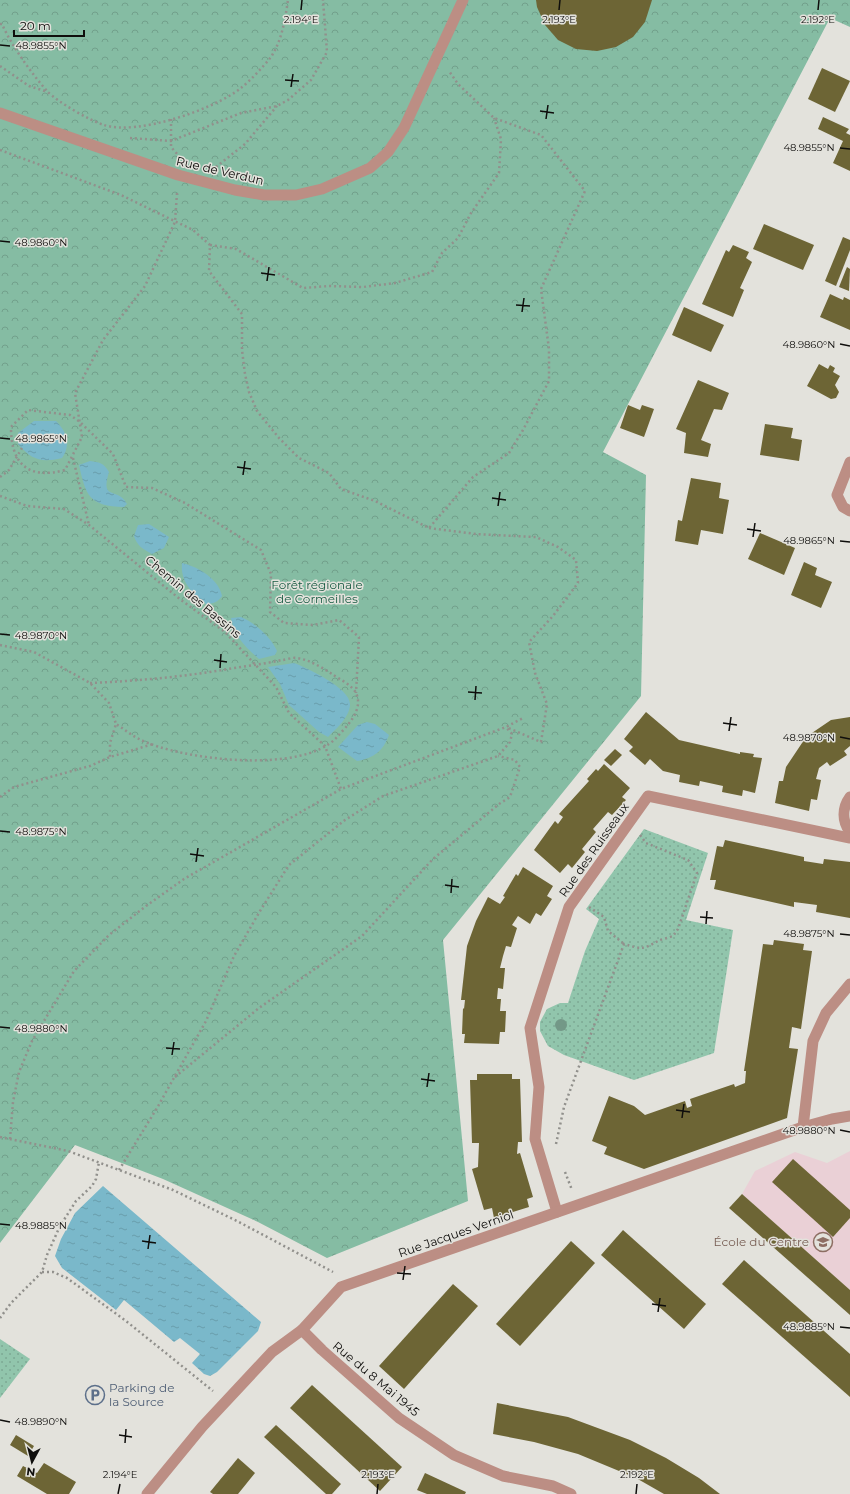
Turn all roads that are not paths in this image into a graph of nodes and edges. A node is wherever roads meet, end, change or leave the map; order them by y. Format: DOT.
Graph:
graph roads {
  1 [pos="462,2"];
  2 [pos="0,113"];
  3 [pos="850,462"];
  4 [pos="850,511"];
  5 [pos="850,797"];
  6 [pos="850,832"];
  7 [pos="850,838"];
  8 [pos="850,984"];
  9 [pos="850,1116"];
  10 [pos="803,1127"];
  11 [pos="558,1212"];
  12 [pos="302,1330"];
  13 [pos="147,1494"];
  14 [pos="571,1494"];
  1 -- 2 [label="street, Rue de Verdun"];
  3 -- 4 [label="street"];
  5 -- 6 [label="street"];
  7 -- 11 [label="street, Rue des Ruisseaux"];
  8 -- 10 [label="street"];
  9 -- 10 [label="street, Rue Jacques Verniol"];
  10 -- 11 [label="street, Rue Jacques Verniol"];
  11 -- 12 [label="street, Rue Jacques Verniol"];
  12 -- 13 [label="street, Rue Jacques Verniol"];
  12 -- 14 [label="street, Rue du 8 Mai 1945"];
}
